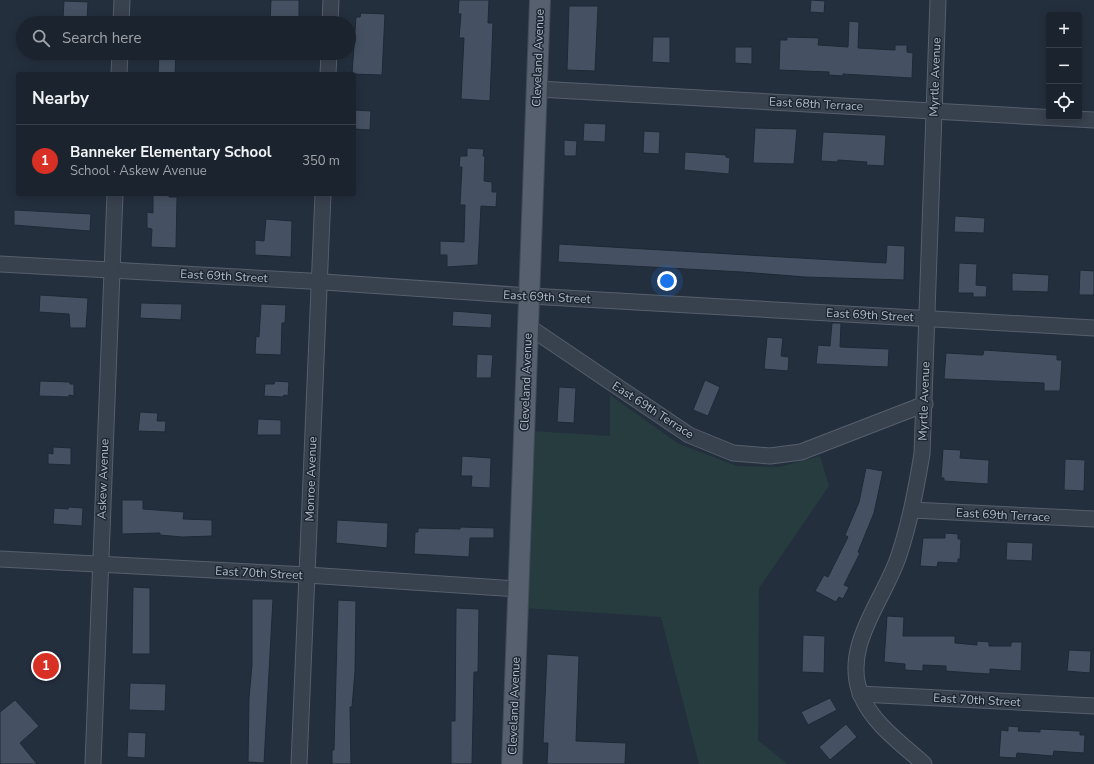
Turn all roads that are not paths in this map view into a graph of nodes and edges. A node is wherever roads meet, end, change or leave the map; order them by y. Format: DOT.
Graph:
graph roads {
  1 [pos="122,0"];
  2 [pos="331,0"];
  3 [pos="540,0"];
  4 [pos="938,0"];
  5 [pos="121,16"];
  6 [pos="330,16"];
  7 [pos="120,60"];
  8 [pos="329,60"];
  9 [pos="119,72"];
  10 [pos="328,72"];
  11 [pos="538,89"];
  12 [pos="934,110"];
  13 [pos="1094,120"];
  14 [pos="115,196"];
  15 [pos="323,196"];
  16 [pos="0,264"];
  17 [pos="112,270"];
  18 [pos="320,281"];
  19 [pos="530,296"];
  20 [pos="926,319"];
  21 [pos="529,327"];
  22 [pos="1094,328"];
  23 [pos="925,404"];
  24 [pos="912,510"];
  25 [pos="1094,519"];
  26 [pos="0,559"];
  27 [pos="100,565"];
  28 [pos="307,575"];
  29 [pos="518,589"];
  30 [pos="860,694"];
  31 [pos="1094,706"];
  32 [pos="93,764"];
  33 [pos="299,764"];
  34 [pos="512,764"];
  35 [pos="924,764"];
  1 -- 5 [label="street"];
  2 -- 6 [label="street"];
  3 -- 11 [label="main road, Cleveland Avenue"];
  4 -- 12 [label="street, Myrtle Avenue"];
  7 -- 9 [label="street"];
  8 -- 10 [label="street"];
  11 -- 12 [label="street, East 68th Terrace"];
  11 -- 19 [label="main road, Cleveland Avenue"];
  12 -- 13 [label="street, East 68th Terrace"];
  12 -- 20 [label="street, Myrtle Avenue"];
  14 -- 17 [label="street, Askew Avenue"];
  15 -- 18 [label="street, Monroe Avenue"];
  16 -- 17 [label="street, East 69th Street"];
  17 -- 18 [label="street, East 69th Street"];
  17 -- 27 [label="street, Askew Avenue"];
  18 -- 19 [label="street, East 69th Street"];
  18 -- 28 [label="street, Monroe Avenue"];
  19 -- 20 [label="street, East 69th Street"];
  19 -- 21 [label="main road, Cleveland Avenue"];
  20 -- 22 [label="street, East 69th Street"];
  20 -- 23 [label="street, Myrtle Avenue"];
  21 -- 23 [label="street, East 69th Terrace"];
  21 -- 29 [label="main road, Cleveland Avenue"];
  23 -- 24 [label="street, Myrtle Avenue"];
  24 -- 25 [label="street, East 69th Terrace"];
  24 -- 30 [label="street, Myrtle Avenue"];
  26 -- 27 [label="street, East 70th Street"];
  27 -- 28 [label="street, East 70th Street"];
  27 -- 32 [label="street, Askew Avenue"];
  28 -- 29 [label="street, East 70th Street"];
  28 -- 33 [label="street, Monroe Avenue"];
  29 -- 34 [label="main road, Cleveland Avenue"];
  30 -- 31 [label="street, East 70th Street"];
  30 -- 35 [label="street, Myrtle Avenue"];
}
